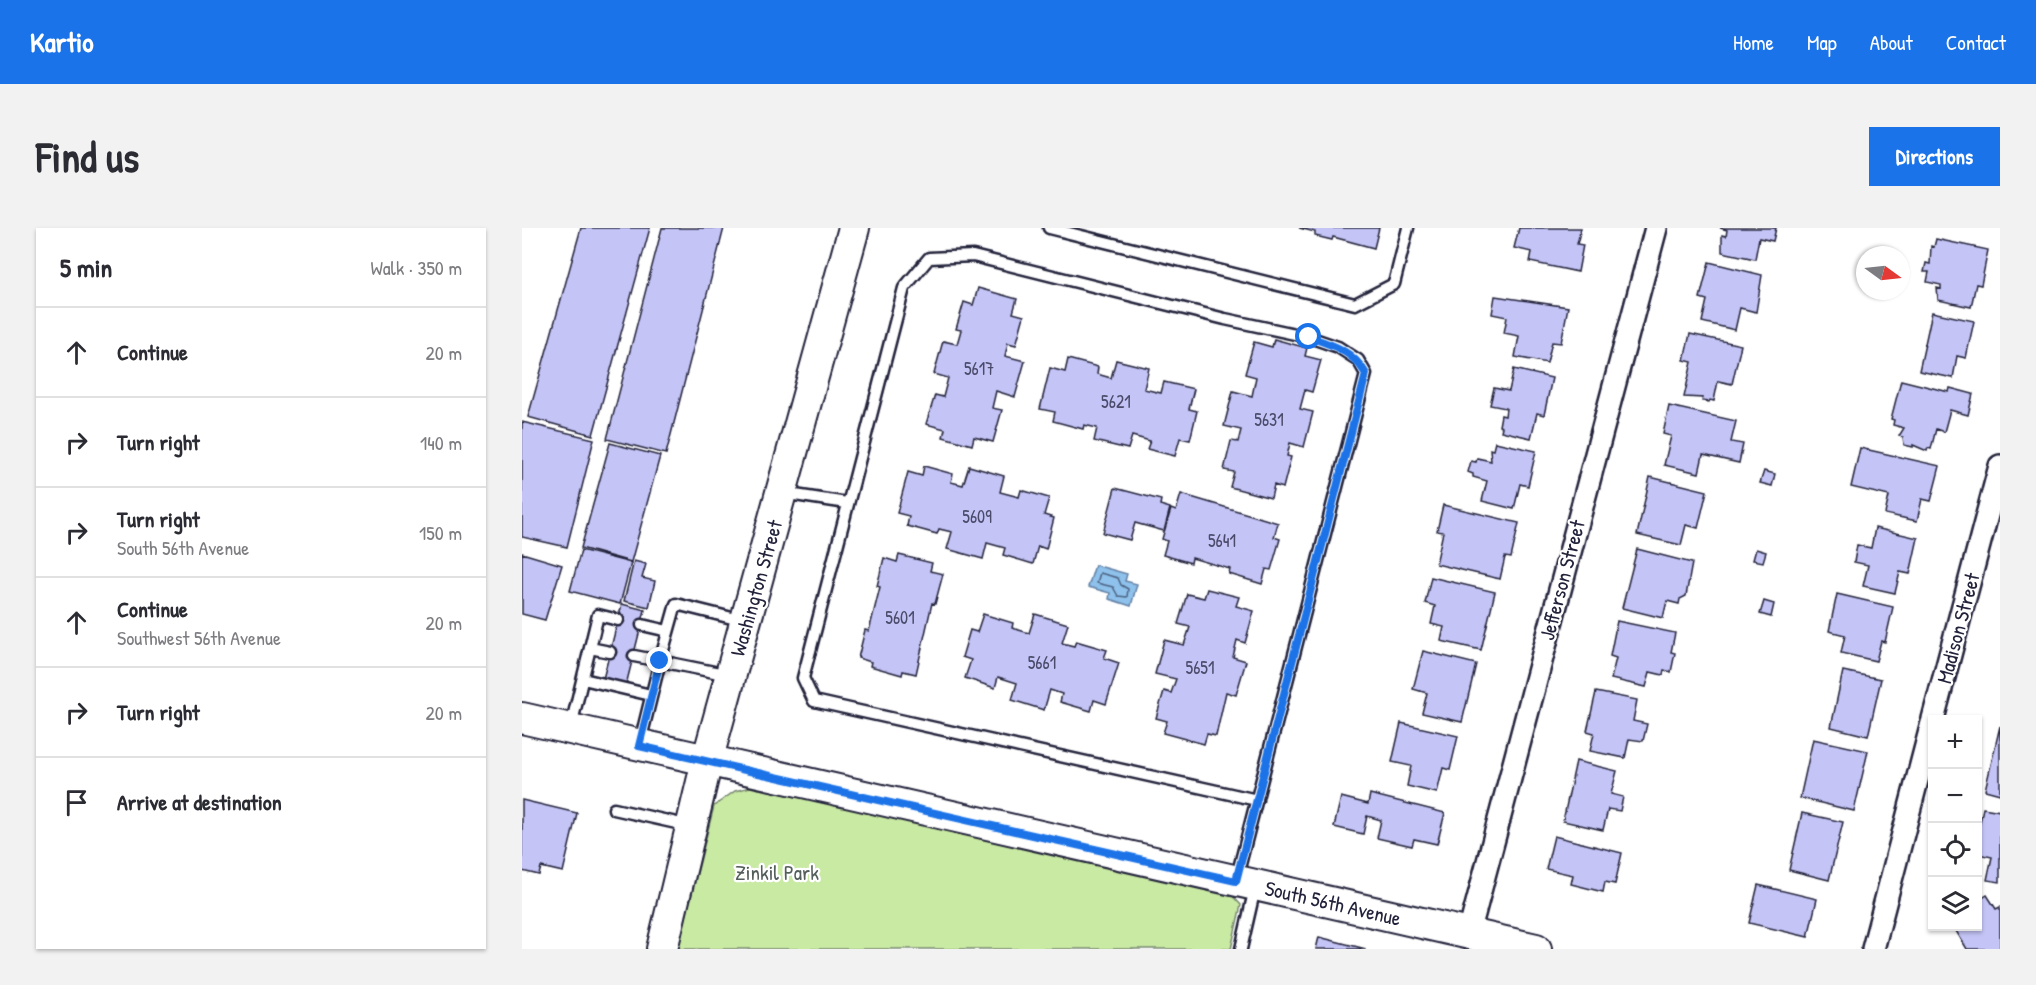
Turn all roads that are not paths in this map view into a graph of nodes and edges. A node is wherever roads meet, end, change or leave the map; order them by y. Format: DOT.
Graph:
graph roads {
  1 [pos="854,228"];
  2 [pos="1049,228"];
  3 [pos="1408,228"];
  4 [pos="1656,228"];
  5 [pos="2000,466"];
  6 [pos="782,493"];
  7 [pos="847,503"];
  8 [pos="618,620"];
  9 [pos="747,621"];
  10 [pos="642,625"];
  11 [pos="668,631"];
  12 [pos="590,648"];
  13 [pos="610,652"];
  14 [pos="634,656"];
  15 [pos="660,661"];
  16 [pos="731,676"];
  17 [pos="583,679"];
  18 [pos="651,695"];
  19 [pos="1935,715"];
  20 [pos="522,718"];
  21 [pos="571,728"];
  22 [pos="1928,740"];
  23 [pos="639,746"];
  24 [pos="707,761"];
  25 [pos="1257,800"];
  26 [pos="614,809"];
  27 [pos="691,826"];
  28 [pos="1246,883"];
  29 [pos="1453,937"];
  30 [pos="662,949"];
  31 [pos="1240,949"];
  32 [pos="1536,949"];
  33 [pos="1873,949"];
  1 -- 6 [label="street, Washington Street"];
  2 -- 3 [label="lane"];
  4 -- 29 [label="street, Jefferson Street"];
  5 -- 19 [label="street, Madison Street"];
  6 -- 7 [label="lane"];
  6 -- 9 [label="street, Washington Street"];
  7 -- 25 [label="lane"];
  7 -- 25 [label="lane"];
  8 -- 12 [label="lane"];
  9 -- 11 [label="lane"];
  9 -- 16 [label="street, Washington Street"];
  10 -- 11 [label="lane"];
  11 -- 15 [label="lane"];
  12 -- 13 [label="lane"];
  12 -- 17 [label="lane"];
  14 -- 15 [label="lane"];
  15 -- 16 [label="lane"];
  15 -- 18 [label="lane"];
  16 -- 24 [label="street, Washington Street"];
  17 -- 18 [label="lane"];
  17 -- 21 [label="lane"];
  18 -- 23 [label="lane"];
  20 -- 21 [label="street, South 56th Avenue"];
  21 -- 23 [label="street, South 56th Avenue"];
  22 -- 33 [label="street, Madison Street"];
  23 -- 24 [label="street, South 56th Avenue"];
  24 -- 27 [label="street, Washington Street"];
  24 -- 28 [label="street, South 56th Avenue"];
  25 -- 28 [label="lane"];
  26 -- 27 [label="lane"];
  27 -- 30 [label="street, Washington Street"];
  28 -- 29 [label="street, South 56th Avenue"];
  28 -- 31 [label="lane"];
  29 -- 32 [label="street, South 56th Avenue"];
}
